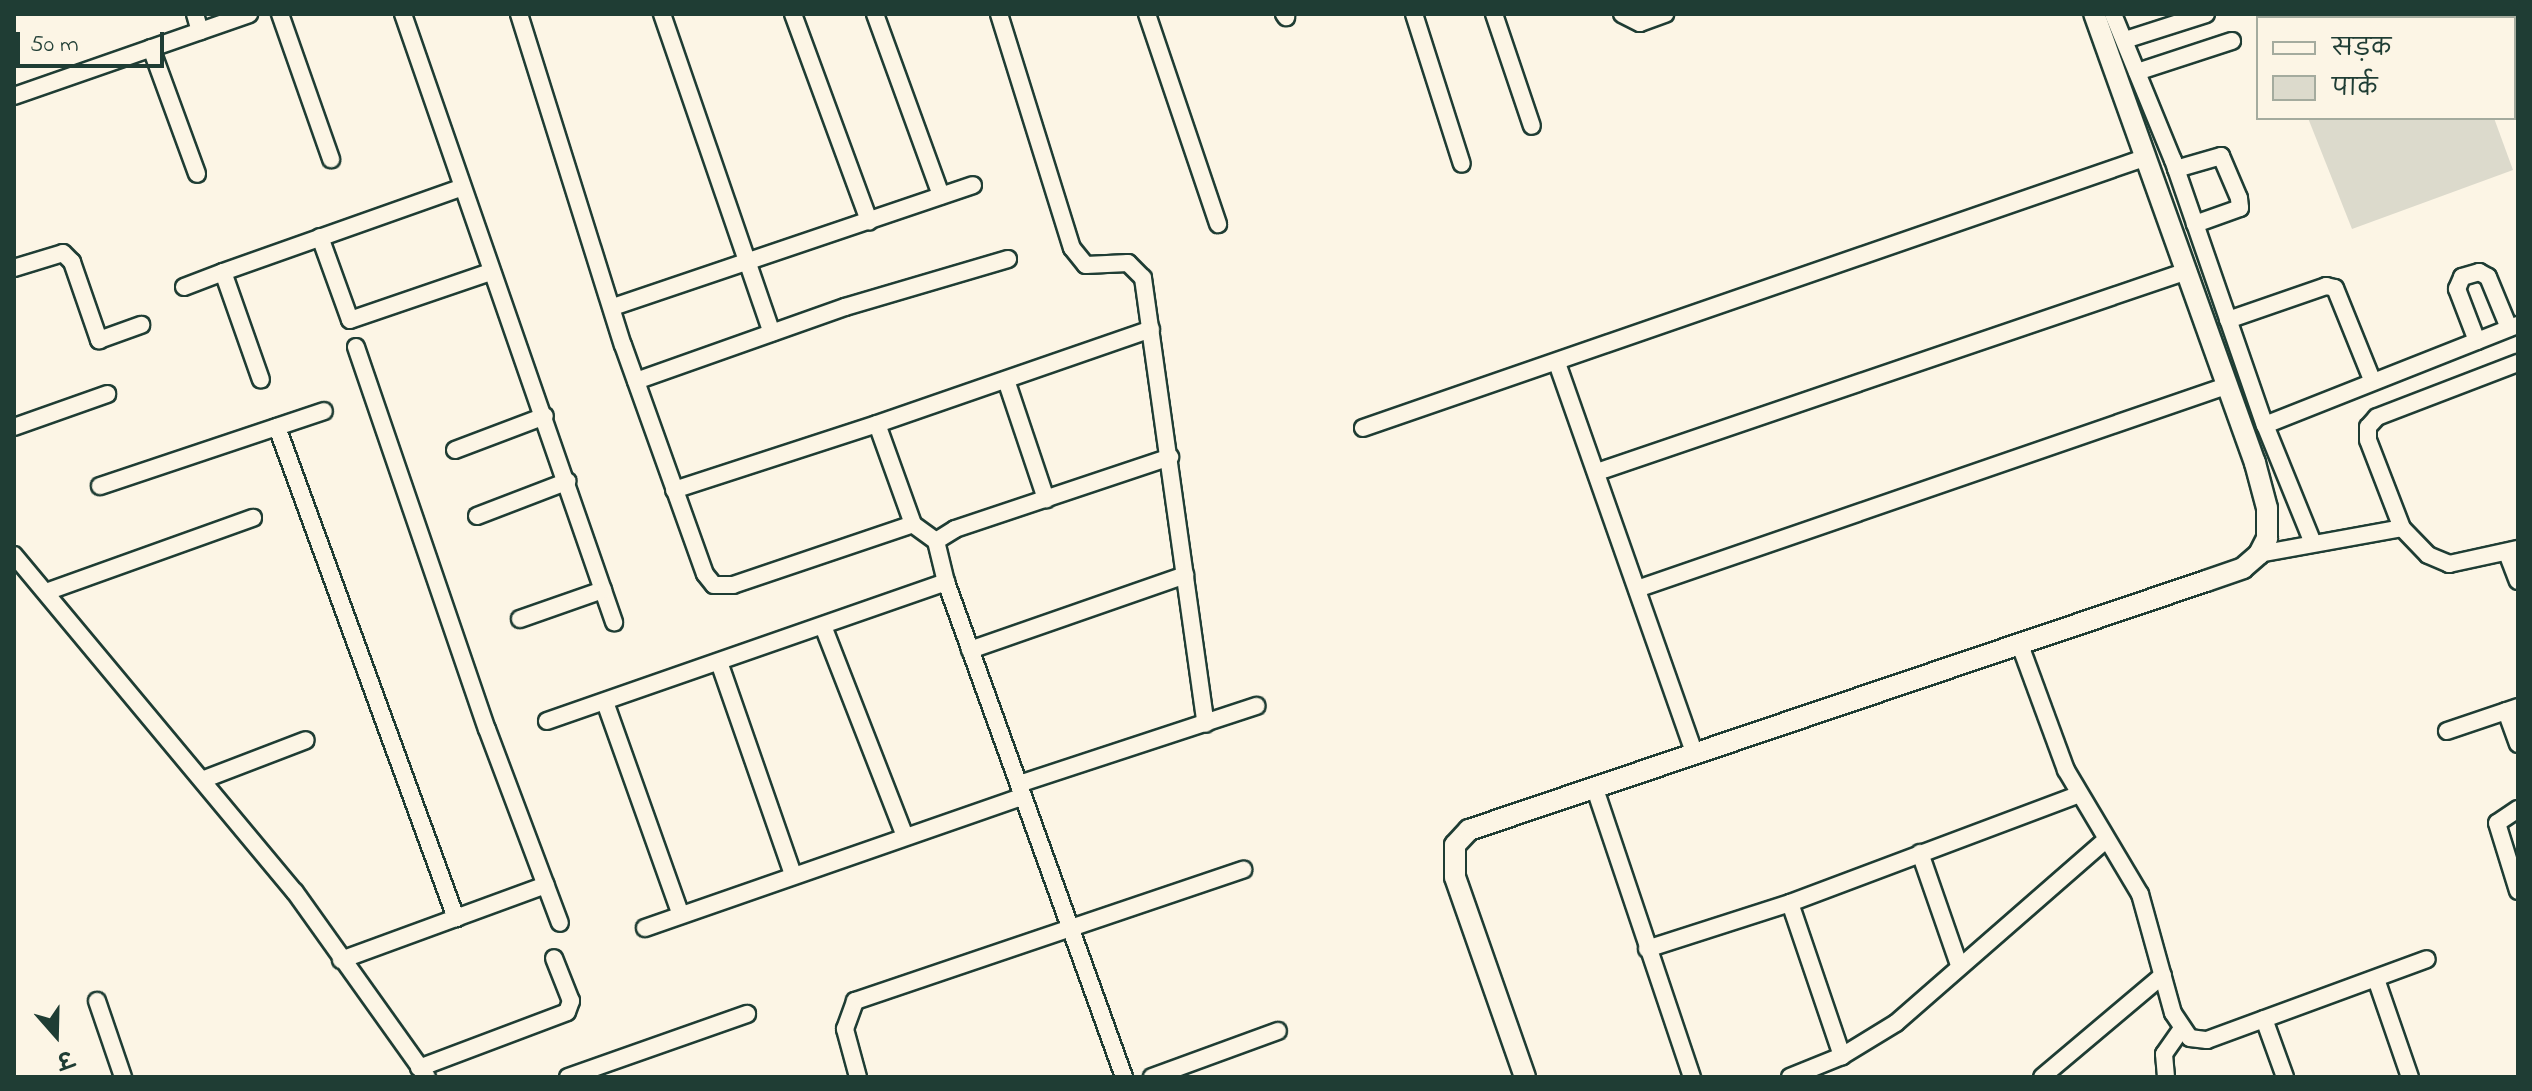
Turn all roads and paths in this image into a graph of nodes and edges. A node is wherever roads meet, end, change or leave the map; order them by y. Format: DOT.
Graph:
graph roads {
  1 [pos="195,14"];
  2 [pos="249,14"];
  3 [pos="280,14"];
  4 [pos="403,14"];
  5 [pos="519,14"];
  6 [pos="662,14"];
  7 [pos="793,14"];
  8 [pos="875,14"];
  9 [pos="999,14"];
  10 [pos="1147,14"];
  11 [pos="1414,14"];
  12 [pos="1494,14"];
  13 [pos="1622,14"];
  14 [pos="1665,14"];
  15 [pos="2094,14"];
  16 [pos="2113,14"];
  17 [pos="2206,14"];
  18 [pos="200,31"];
  19 [pos="2125,40"];
  20 [pos="2232,41"];
  21 [pos="151,48"];
  22 [pos="2137,72"];
  23 [pos="14,96"];
  24 [pos="1532,126"];
  25 [pos="2144,158"];
  26 [pos="331,159"];
  27 [pos="1462,164"];
  28 [pos="2176,169"];
  29 [pos="197,174"];
  30 [pos="973,185"];
  31 [pos="460,188"];
  32 [pos="941,195"];
  33 [pos="869,221"];
  34 [pos="1218,224"];
  35 [pos="2195,224"];
  36 [pos="320,237"];
  37 [pos="1008,259"];
  38 [pos="748,264"];
  39 [pos="14,268"];
  40 [pos="2187,271"];
  41 [pos="223,272"];
  42 [pos="490,272"];
  43 [pos="184,287"];
  44 [pos="613,307"];
  45 [pos="2228,320"];
  46 [pos="141,325"];
  47 [pos="2514,326"];
  48 [pos="1151,329"];
  49 [pos="772,333"];
  50 [pos="2477,341"];
  51 [pos="356,347"];
  52 [pos="1557,363"];
  53 [pos="2518,363"];
  54 [pos="261,380"];
  55 [pos="1006,380"];
  56 [pos="636,381"];
  57 [pos="2373,382"];
  58 [pos="2226,386"];
  59 [pos="107,394"];
  60 [pos="324,411"];
  61 [pos="545,416"];
  62 [pos="877,424"];
  63 [pos="2265,425"];
  64 [pos="14,427"];
  65 [pos="277,427"];
  66 [pos="1363,428"];
  67 [pos="455,450"];
  68 [pos="1170,457"];
  69 [pos="1597,472"];
  70 [pos="568,481"];
  71 [pos="100,486"];
  72 [pos="674,490"];
  73 [pos="1046,499"];
  74 [pos="477,516"];
  75 [pos="253,518"];
  76 [pos="913,524"];
  77 [pos="2402,528"];
  78 [pos="936,541"];
  79 [pos="2313,543"];
  80 [pos="2513,551"];
  81 [pos="2259,554"];
  82 [pos="14,555"];
  83 [pos="1185,575"];
  84 [pos="2518,581"];
  85 [pos="946,582"];
  86 [pos="1637,589"];
  87 [pos="603,590"];
  88 [pos="46,592"];
  89 [pos="520,619"];
  90 [pos="614,622"];
  91 [pos="823,626"];
  92 [pos="2020,645"];
  93 [pos="970,650"];
  94 [pos="719,662"];
  95 [pos="605,702"];
  96 [pos="1256,706"];
  97 [pos="2512,709"];
  98 [pos="547,721"];
  99 [pos="1206,724"];
  100 [pos="2447,731"];
  101 [pos="306,740"];
  102 [pos="2518,744"];
  103 [pos="1695,754"];
  104 [pos="202,780"];
  105 [pos="1594,786"];
  106 [pos="1021,790"];
  107 [pos="2078,795"];
  108 [pos="2518,809"];
  109 [pos="905,836"];
  110 [pos="2106,840"];
  111 [pos="1920,853"];
  112 [pos="1243,870"];
  113 [pos="793,875"];
  114 [pos="546,885"];
  115 [pos="2518,891"];
  116 [pos="1790,903"];
  117 [pos="681,915"];
  118 [pos="456,918"];
  119 [pos="560,923"];
  120 [pos="1071,927"];
  121 [pos="645,928"];
  122 [pos="1647,949"];
  123 [pos="554,958"];
  124 [pos="2427,959"];
  125 [pos="341,960"];
  126 [pos="1959,965"];
  127 [pos="2163,975"];
  128 [pos="2376,979"];
  129 [pos="97,1001"];
  130 [pos="747,1014"];
  131 [pos="2264,1019"];
  132 [pos="2181,1030"];
  133 [pos="1278,1031"];
  134 [pos="1842,1056"];
  135 [pos="423,1073"];
  136 [pos="123,1077"];
  137 [pos="568,1077"];
  138 [pos="858,1077"];
  139 [pos="1124,1077"];
  140 [pos="1152,1077"];
  141 [pos="1525,1077"];
  142 [pos="1692,1077"];
  143 [pos="1790,1077"];
  144 [pos="2042,1077"];
  145 [pos="2166,1077"];
  146 [pos="2285,1077"];
  147 [pos="2410,1077"];
  1 -- 18 [label="street"];
  2 -- 18 [label="street"];
  3 -- 26 [label="street"];
  4 -- 31 [label="street"];
  5 -- 44 [label="street"];
  6 -- 38 [label="street"];
  7 -- 33 [label="street"];
  8 -- 32 [label="street"];
  9 -- 48 [label="street"];
  10 -- 34 [label="street"];
  11 -- 27 [label="street"];
  12 -- 24 [label="street"];
  13 -- 14 [label="street"];
  15 -- 25 [label="street"];
  16 -- 19 [label="street"];
  17 -- 19 [label="street"];
  18 -- 21 [label="street"];
  19 -- 22 [label="street"];
  20 -- 22 [label="street"];
  21 -- 23 [label="street"];
  21 -- 29 [label="street"];
  22 -- 28 [label="street"];
  25 -- 40 [label="street"];
  25 -- 52 [label="street"];
  28 -- 35 [label="street"];
  28 -- 35 [label="street"];
  30 -- 32 [label="street"];
  31 -- 36 [label="street"];
  31 -- 42 [label="street"];
  32 -- 33 [label="street"];
  33 -- 38 [label="street"];
  35 -- 45 [label="street"];
  36 -- 41 [label="street"];
  36 -- 42 [label="street"];
  37 -- 49 [label="street"];
  38 -- 44 [label="street"];
  38 -- 49 [label="street"];
  39 -- 46 [label="street"];
  40 -- 58 [label="street"];
  40 -- 69 [label="street"];
  41 -- 43 [label="street"];
  41 -- 54 [label="street"];
  42 -- 61 [label="street"];
  44 -- 56 [label="street"];
  45 -- 57 [label="street"];
  45 -- 63 [label="street"];
  47 -- 50 [label="street"];
  47 -- 50 [label="street"];
  48 -- 55 [label="street"];
  48 -- 68 [label="street"];
  49 -- 56 [label="street"];
  50 -- 57 [label="street"];
  51 -- 114 [label="street"];
  52 -- 66 [label="street"];
  52 -- 69 [label="street"];
  53 -- 77 [label="street"];
  55 -- 62 [label="street"];
  55 -- 73 [label="street"];
  56 -- 72 [label="street"];
  57 -- 63 [label="street"];
  58 -- 81 [label="street"];
  58 -- 86 [label="street"];
  59 -- 64 [label="street"];
  60 -- 65 [label="street"];
  61 -- 67 [label="street"];
  61 -- 70 [label="street"];
  62 -- 72 [label="street"];
  62 -- 76 [label="street"];
  63 -- 79 [label="street"];
  65 -- 71 [label="street"];
  65 -- 118 [label="street"];
  68 -- 73 [label="street"];
  68 -- 83 [label="street"];
  69 -- 86 [label="street"];
  70 -- 74 [label="street"];
  70 -- 87 [label="street"];
  72 -- 76 [label="street"];
  73 -- 78 [label="street"];
  75 -- 88 [label="street"];
  76 -- 78 [label="street"];
  77 -- 79 [label="street"];
  77 -- 80 [label="street"];
  78 -- 85 [label="street"];
  79 -- 81 [label="street"];
  80 -- 84 [label="street"];
  81 -- 92 [label="street"];
  82 -- 88 [label="street"];
  83 -- 93 [label="street"];
  83 -- 99 [label="street"];
  85 -- 91 [label="street"];
  85 -- 93 [label="street"];
  86 -- 103 [label="street"];
  87 -- 89 [label="street"];
  87 -- 90 [label="street"];
  88 -- 104 [label="street"];
  91 -- 94 [label="street"];
  91 -- 109 [label="street"];
  92 -- 103 [label="street"];
  92 -- 107 [label="street"];
  93 -- 106 [label="street"];
  94 -- 95 [label="street"];
  94 -- 113 [label="street"];
  95 -- 98 [label="street"];
  95 -- 117 [label="street"];
  96 -- 99 [label="street"];
  97 -- 100 [label="street"];
  97 -- 102 [label="street"];
  99 -- 106 [label="street"];
  101 -- 104 [label="street"];
  103 -- 105 [label="street"];
  104 -- 125 [label="street"];
  105 -- 122 [label="street"];
  105 -- 141 [label="street"];
  106 -- 109 [label="street"];
  106 -- 120 [label="street"];
  107 -- 110 [label="street"];
  107 -- 111 [label="street"];
  108 -- 115 [label="street"];
  109 -- 113 [label="street"];
  110 -- 126 [label="street"];
  110 -- 127 [label="street"];
  111 -- 116 [label="street"];
  111 -- 126 [label="street"];
  112 -- 120 [label="street"];
  113 -- 117 [label="street"];
  114 -- 118 [label="street"];
  114 -- 119 [label="street"];
  116 -- 122 [label="street"];
  116 -- 134 [label="street"];
  117 -- 121 [label="street"];
  118 -- 125 [label="street"];
  120 -- 138 [label="street"];
  120 -- 139 [label="street"];
  122 -- 142 [label="street"];
  123 -- 135 [label="street"];
  124 -- 128 [label="street"];
  125 -- 135 [label="street"];
  126 -- 134 [label="street"];
  127 -- 132 [label="street"];
  127 -- 144 [label="street"];
  128 -- 131 [label="street"];
  128 -- 147 [label="street"];
  129 -- 136 [label="street"];
  130 -- 137 [label="street"];
  131 -- 132 [label="street"];
  131 -- 146 [label="street"];
  132 -- 145 [label="street"];
  133 -- 140 [label="street"];
  134 -- 143 [label="street"];
}
